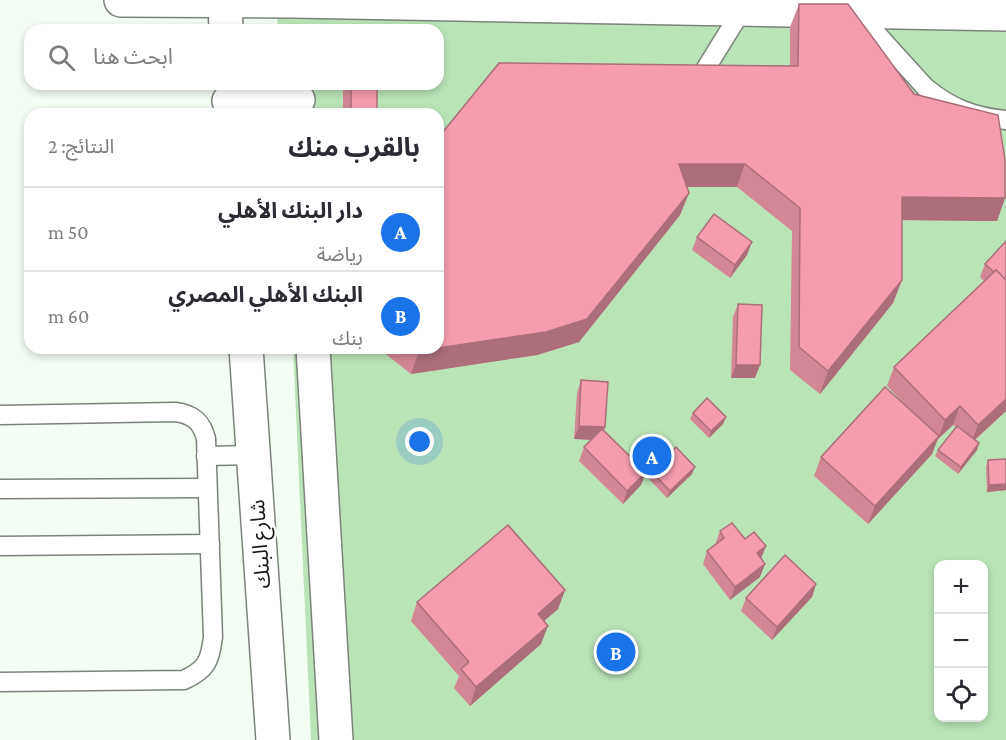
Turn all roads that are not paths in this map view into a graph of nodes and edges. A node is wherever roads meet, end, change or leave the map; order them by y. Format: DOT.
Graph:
graph roads {
  1 [pos="121,0"];
  2 [pos="225,1"];
  3 [pos="742,10"];
  4 [pos="857,12"];
  5 [pos="1006,14"];
  6 [pos="294,16"];
  7 [pos="226,24"];
  8 [pos="698,81"];
  9 [pos="298,99"];
  10 [pos="229,100"];
  11 [pos="1006,120"];
  12 [pos="246,354"];
  13 [pos="312,354"];
  14 [pos="0,416"];
  15 [pos="254,455"];
  16 [pos="206,456"];
  17 [pos="207,488"];
  18 [pos="0,489"];
  19 [pos="210,544"];
  20 [pos="0,546"];
  21 [pos="0,682"];
  22 [pos="273,740"];
  23 [pos="336,740"];
  1 -- 2 [label="street"];
  2 -- 6 [label="street"];
  2 -- 7 [label="street"];
  3 -- 4 [label="street"];
  3 -- 6 [label="street"];
  3 -- 8 [label="lane"];
  4 -- 5 [label="street"];
  4 -- 11 [label="lane"];
  9 -- 10 [label="street"];
  12 -- 15 [label="street, شارع البنك"];
  13 -- 23 [label="street"];
  14 -- 16 [label="lane"];
  15 -- 16 [label="lane"];
  15 -- 22 [label="street, شارع البنك"];
  16 -- 17 [label="lane"];
  17 -- 18 [label="lane"];
  17 -- 19 [label="lane"];
  19 -- 20 [label="lane"];
  19 -- 21 [label="lane"];
}
